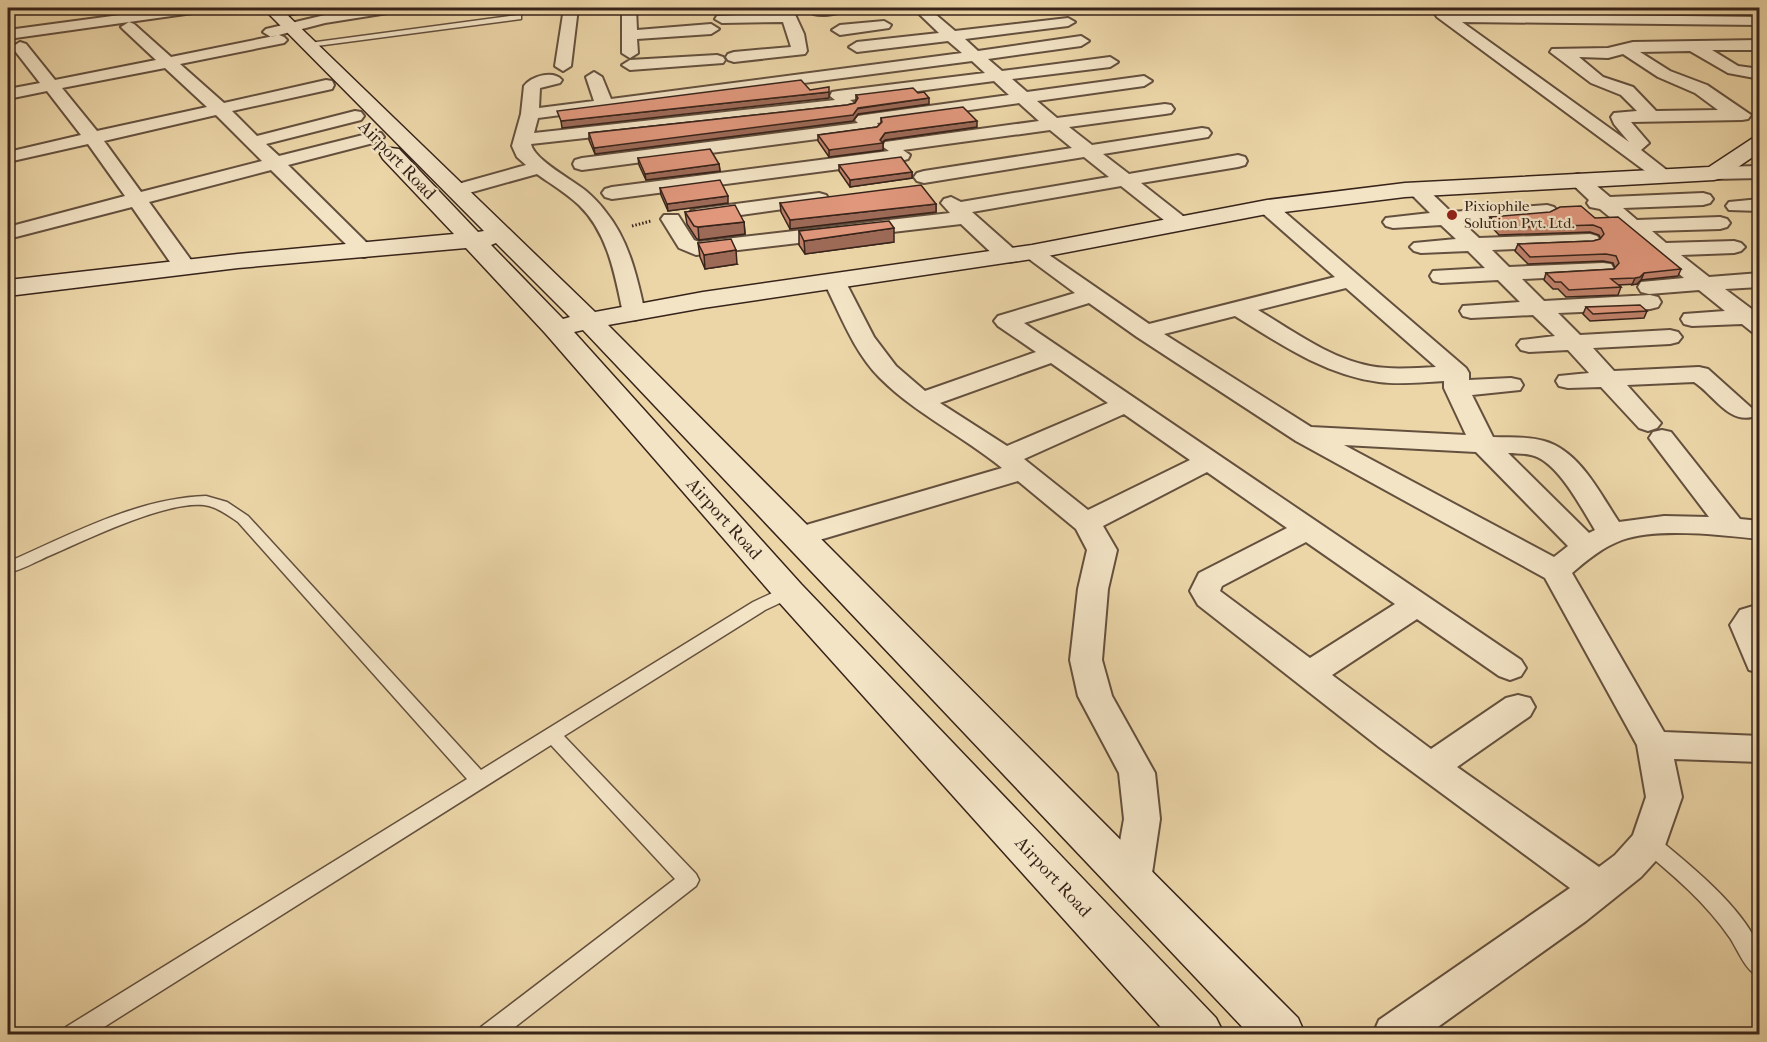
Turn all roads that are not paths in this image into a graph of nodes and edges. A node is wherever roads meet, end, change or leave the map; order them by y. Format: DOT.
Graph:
graph roads {
  1 [pos="200,8"];
  2 [pos="246,8"];
  3 [pos="327,8"];
  4 [pos="394,8"];
  5 [pos="571,8"];
  6 [pos="841,8"];
  7 [pos="920,8"];
  8 [pos="815,11"];
  9 [pos="787,12"];
  10 [pos="1440,12"];
  11 [pos="1509,12"];
  12 [pos="955,16"];
  13 [pos="518,17"];
  14 [pos="1576,18"];
  15 [pos="933,19"];
  16 [pos="1711,20"];
  17 [pos="1760,21"];
  18 [pos="1068,22"];
  19 [pos="129,27"];
  20 [pos="283,28"];
  21 [pos="840,30"];
  22 [pos="1532,32"];
  23 [pos="713,34"];
  24 [pos="796,34"];
  25 [pos="8,35"];
  26 [pos="775,35"];
  27 [pos="951,35"];
  28 [pos="1081,41"];
  29 [pos="630,42"];
  30 [pos="1755,46"];
  31 [pos="20,47"];
  32 [pos="857,47"];
  33 [pos="1695,47"];
  34 [pos="1620,50"];
  35 [pos="974,55"];
  36 [pos="734,57"];
  37 [pos="165,62"];
  38 [pos="1110,62"];
  39 [pos="1760,74"];
  40 [pos="998,76"];
  41 [pos="594,77"];
  42 [pos="658,78"];
  43 [pos="819,78"];
  44 [pos="1144,81"];
  45 [pos="326,85"];
  46 [pos="49,86"];
  47 [pos="8,94"];
  48 [pos="669,96"];
  49 [pos="1023,98"];
  50 [pos="843,100"];
  51 [pos="604,104"];
  52 [pos="219,108"];
  53 [pos="1165,109"];
  54 [pos="530,114"];
  55 [pos="1650,115"];
  56 [pos="1742,115"];
  57 [pos="1760,120"];
  58 [pos="1052,123"];
  59 [pos="868,124"];
  60 [pos="365,126"];
  61 [pos="1202,134"];
  62 [pos="92,137"];
  63 [pos="522,140"];
  64 [pos="254,142"];
  65 [pos="1628,149"];
  66 [pos="896,150"];
  67 [pos="1087,150"];
  68 [pos="1754,151"];
  69 [pos="8,157"];
  70 [pos="1238,161"];
  71 [pos="274,163"];
  72 [pos="582,164"];
  73 [pos="540,167"];
  74 [pos="1760,172"];
  75 [pos="1714,173"];
  76 [pos="1663,175"];
  77 [pos="1578,180"];
  78 [pos="1126,181"];
  79 [pos="921,182"];
  80 [pos="1416,189"];
  81 [pos="458,190"];
  82 [pos="612,193"];
  83 [pos="836,196"];
  84 [pos="136,199"];
  85 [pos="1703,199"];
  86 [pos="1605,203"];
  87 [pos="1578,204"];
  88 [pos="1736,206"];
  89 [pos="1760,206"];
  90 [pos="1267,207"];
  91 [pos="1547,211"];
  92 [pos="962,212"];
  93 [pos="1447,220"];
  94 [pos="1393,222"];
  95 [pos="1720,223"];
  96 [pos="1181,224"];
  97 [pos="1632,226"];
  98 [pos="8,233"];
  99 [pos="488,238"];
  100 [pos="1590,240"];
  101 [pos="1473,245"];
  102 [pos="1421,247"];
  103 [pos="1734,247"];
  104 [pos="1661,250"];
  105 [pos="364,251"];
  106 [pos="1032,252"];
  107 [pos="1008,256"];
  108 [pos="186,267"];
  109 [pos="1603,269"];
  110 [pos="1502,273"];
  111 [pos="1440,276"];
  112 [pos="1350,280"];
  113 [pos="1760,280"];
  114 [pos="835,282"];
  115 [pos="1704,284"];
  116 [pos="8,288"];
  117 [pos="1092,295"];
  118 [pos="1238,308"];
  119 [pos="1539,308"];
  120 [pos="1471,311"];
  121 [pos="634,313"];
  122 [pos="1692,319"];
  123 [pos="1755,320"];
  124 [pos="589,321"];
  125 [pos="555,327"];
  126 [pos="1145,332"];
  127 [pos="1670,337"];
  128 [pos="1574,342"];
  129 [pos="1529,345"];
  130 [pos="1054,354"];
  131 [pos="1606,379"];
  132 [pos="1456,380"];
  133 [pos="1568,381"];
  134 [pos="1511,385"];
  135 [pos="921,401"];
  136 [pos="1126,404"];
  137 [pos="1743,412"];
  138 [pos="1305,435"];
  139 [pos="1483,444"];
  140 [pos="1209,461"];
  141 [pos="1014,464"];
  142 [pos="1086,523"];
  143 [pos="1745,528"];
  144 [pos="1308,529"];
  145 [pos="799,537"];
  146 [pos="1598,540"];
  147 [pos="8,568"];
  148 [pos="1556,571"];
  149 [pos="789,592"];
  150 [pos="1417,604"];
  151 [pos="1760,615"];
  152 [pos="1760,662"];
  153 [pos="1510,668"];
  154 [pos="1308,675"];
  155 [pos="1518,707"];
  156 [pos="552,736"];
  157 [pos="1654,745"];
  158 [pos="1760,749"];
  159 [pos="1431,767"];
  160 [pos="480,781"];
  161 [pos="1649,843"];
  162 [pos="1132,880"];
  163 [pos="1599,888"];
  164 [pos="1760,968"];
  165 [pos="74,1035"];
  166 [pos="489,1035"];
  167 [pos="1199,1035"];
  168 [pos="1281,1035"];
  169 [pos="1394,1035"];
  1 -- 25 [label="street"];
  2 -- 20 [label="main road, Airport Road"];
  3 -- 20 [label="lane"];
  4 -- 20 [label="street"];
  5 -- 54 [label="street"];
  6 -- 8 [label="street"];
  7 -- 15 [label="street"];
  9 -- 23 [label="street"];
  9 -- 24 [label="street"];
  10 -- 11 [label="street"];
  10 -- 65 [label="street"];
  11 -- 14 [label="street"];
  11 -- 22 [label="street"];
  12 -- 15 [label="street"];
  13 -- 20 [label="lane"];
  14 -- 16 [label="street"];
  14 -- 34 [label="street"];
  15 -- 21 [label="street"];
  15 -- 27 [label="street"];
  16 -- 17 [label="street"];
  16 -- 30 [label="street"];
  18 -- 27 [label="street"];
  19 -- 37 [label="street"];
  20 -- 37 [label="street"];
  20 -- 45 [label="main road, Airport Road"];
  20 -- 81 [label="main road"];
  23 -- 29 [label="street"];
  23 -- 29 [label="street"];
  24 -- 26 [label="street"];
  24 -- 36 [label="street"];
  27 -- 32 [label="street"];
  27 -- 35 [label="street"];
  28 -- 35 [label="street"];
  30 -- 33 [label="street"];
  31 -- 46 [label="street"];
  33 -- 34 [label="street"];
  33 -- 39 [label="street"];
  34 -- 55 [label="street"];
  34 -- 56 [label="street"];
  35 -- 40 [label="street"];
  35 -- 43 [label="street"];
  37 -- 46 [label="street"];
  37 -- 52 [label="street"];
  38 -- 40 [label="street"];
  40 -- 49 [label="street"];
  40 -- 50 [label="street"];
  41 -- 51 [label="street"];
  42 -- 48 [label="street"];
  43 -- 48 [label="street"];
  43 -- 50 [label="street"];
  44 -- 49 [label="street"];
  45 -- 52 [label="street"];
  45 -- 60 [label="main road, Airport Road"];
  46 -- 47 [label="street"];
  46 -- 62 [label="street"];
  48 -- 51 [label="street"];
  49 -- 58 [label="street"];
  49 -- 59 [label="street"];
  50 -- 59 [label="street"];
  50 -- 63 [label="street"];
  51 -- 54 [label="street"];
  52 -- 62 [label="street"];
  52 -- 64 [label="street"];
  53 -- 58 [label="street"];
  54 -- 63 [label="street"];
  55 -- 56 [label="street"];
  55 -- 65 [label="street"];
  56 -- 57 [label="street"];
  58 -- 66 [label="street"];
  58 -- 67 [label="street"];
  59 -- 66 [label="street"];
  59 -- 72 [label="street"];
  60 -- 64 [label="street"];
  60 -- 71 [label="street"];
  60 -- 99 [label="main road, Airport Road"];
  61 -- 67 [label="street"];
  62 -- 69 [label="street"];
  62 -- 84 [label="street"];
  63 -- 73 [label="street"];
  64 -- 71 [label="street"];
  65 -- 76 [label="street"];
  66 -- 79 [label="street"];
  66 -- 82 [label="street"];
  67 -- 78 [label="street"];
  67 -- 79 [label="street"];
  68 -- 75 [label="main road"];
  70 -- 78 [label="street"];
  71 -- 84 [label="street"];
  71 -- 105 [label="street"];
  73 -- 81 [label="street"];
  73 -- 121 [label="street"];
  74 -- 75 [label="street"];
  75 -- 76 [label="main road"];
  76 -- 77 [label="main road"];
  77 -- 80 [label="main road"];
  77 -- 86 [label="street"];
  78 -- 92 [label="street"];
  78 -- 96 [label="street"];
  79 -- 92 [label="street"];
  80 -- 90 [label="main road"];
  80 -- 93 [label="street"];
  81 -- 99 [label="main road"];
  83 -- 92 [label="street"];
  84 -- 98 [label="street"];
  84 -- 108 [label="street"];
  85 -- 86 [label="street"];
  86 -- 87 [label="street"];
  86 -- 97 [label="street"];
  88 -- 89 [label="street"];
  90 -- 96 [label="main road"];
  90 -- 112 [label="street"];
  91 -- 93 [label="street"];
  92 -- 107 [label="street"];
  93 -- 94 [label="street"];
  93 -- 101 [label="street"];
  95 -- 97 [label="street"];
  96 -- 106 [label="main road"];
  97 -- 104 [label="street"];
  99 -- 105 [label="main road"];
  99 -- 124 [label="main road"];
  99 -- 125 [label="main road, Airport Road"];
  100 -- 101 [label="street"];
  101 -- 102 [label="street"];
  101 -- 110 [label="street"];
  103 -- 104 [label="street"];
  104 -- 115 [label="street"];
  105 -- 108 [label="main road"];
  106 -- 107 [label="main road"];
  106 -- 117 [label="street"];
  107 -- 114 [label="main road"];
  108 -- 116 [label="main road"];
  109 -- 110 [label="street"];
  110 -- 111 [label="street"];
  110 -- 119 [label="street"];
  112 -- 118 [label="street"];
  112 -- 132 [label="street"];
  113 -- 115 [label="street"];
  114 -- 121 [label="main road"];
  114 -- 135 [label="street"];
  115 -- 119 [label="street"];
  115 -- 123 [label="street"];
  117 -- 126 [label="street"];
  117 -- 130 [label="street"];
  118 -- 126 [label="street"];
  118 -- 132 [label="street"];
  119 -- 120 [label="street"];
  119 -- 128 [label="street"];
  121 -- 124 [label="main road"];
  122 -- 123 [label="street"];
  124 -- 125 [label="main road"];
  124 -- 145 [label="main road"];
  125 -- 149 [label="main road, Airport Road"];
  126 -- 138 [label="street"];
  127 -- 128 [label="street"];
  128 -- 129 [label="street"];
  128 -- 131 [label="street"];
  130 -- 135 [label="street"];
  130 -- 136 [label="street"];
  131 -- 133 [label="street"];
  131 -- 137 [label="street"];
  131 -- 143 [label="street"];
  132 -- 134 [label="street"];
  132 -- 139 [label="street"];
  135 -- 141 [label="street"];
  136 -- 140 [label="street"];
  136 -- 141 [label="street"];
  138 -- 139 [label="street"];
  138 -- 148 [label="street"];
  139 -- 146 [label="street"];
  139 -- 146 [label="street"];
  140 -- 142 [label="street"];
  140 -- 144 [label="street"];
  141 -- 142 [label="street"];
  141 -- 145 [label="street"];
  142 -- 162 [label="street"];
  143 -- 146 [label="street"];
  144 -- 150 [label="street"];
  144 -- 154 [label="street"];
  145 -- 162 [label="main road"];
  146 -- 148 [label="street"];
  147 -- 160 [label="lane"];
  148 -- 157 [label="street"];
  149 -- 156 [label="lane"];
  149 -- 167 [label="main road, Airport Road"];
  150 -- 153 [label="street"];
  150 -- 154 [label="street"];
  151 -- 152 [label="street"];
  154 -- 159 [label="street"];
  155 -- 159 [label="street"];
  156 -- 160 [label="lane"];
  156 -- 166 [label="lane"];
  157 -- 158 [label="street"];
  157 -- 161 [label="street"];
  159 -- 163 [label="street"];
  160 -- 165 [label="lane"];
  161 -- 163 [label="street"];
  161 -- 164 [label="lane"];
  162 -- 168 [label="main road"];
  163 -- 169 [label="street"];
}
